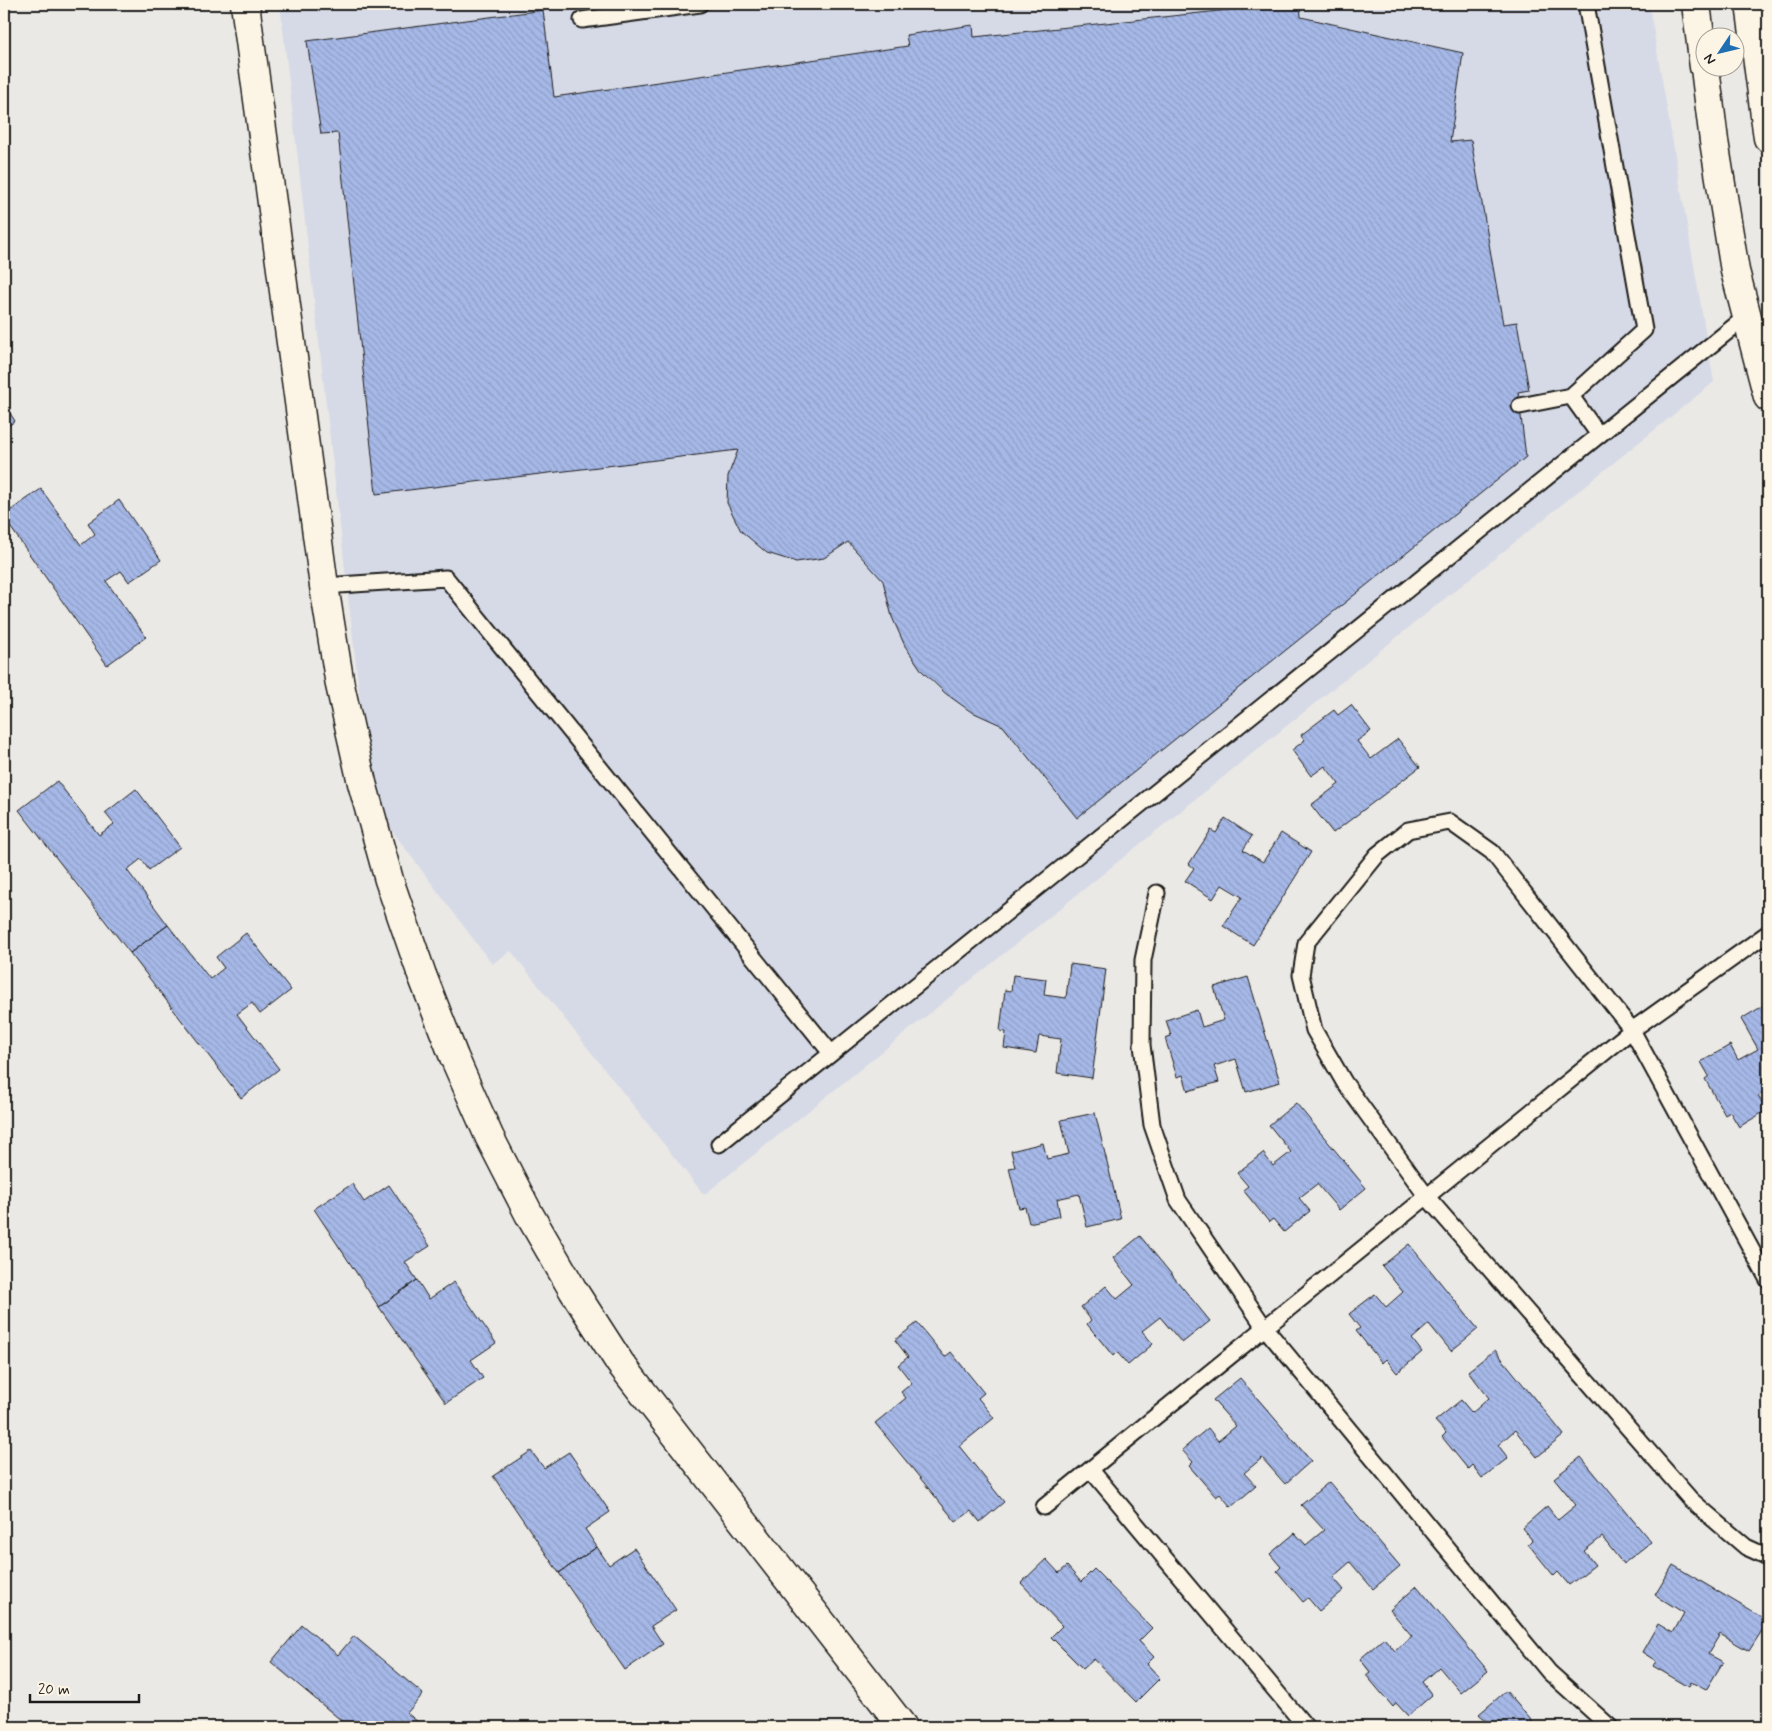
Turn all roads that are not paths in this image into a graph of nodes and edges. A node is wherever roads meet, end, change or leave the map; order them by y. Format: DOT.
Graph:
graph roads {
  1 [pos="245,4"];
  2 [pos="700,4"];
  3 [pos="1586,4"];
  4 [pos="1696,4"];
  5 [pos="1750,4"];
  6 [pos="582,20"];
  7 [pos="1699,28"];
  8 [pos="1706,78"];
  9 [pos="1768,138"];
  10 [pos="1747,316"];
  11 [pos="1571,396"];
  12 [pos="1768,397"];
  13 [pos="1520,406"];
  14 [pos="1599,434"];
  15 [pos="324,586"];
  16 [pos="1157,893"];
  17 [pos="1768,933"];
  18 [pos="1632,1030"];
  19 [pos="831,1054"];
  20 [pos="719,1144"];
  21 [pos="1427,1197"];
  22 [pos="1768,1280"];
  23 [pos="1265,1328"];
  24 [pos="1091,1470"];
  25 [pos="1044,1507"];
  26 [pos="1768,1557"];
  27 [pos="903,1727"];
  28 [pos="1306,1727"];
  29 [pos="1610,1727"];
  1 -- 15 [label="street"];
  2 -- 6 [label="lane"];
  3 -- 11 [label="lane"];
  4 -- 7 [label="street"];
  5 -- 9 [label="street"];
  8 -- 10 [label="street"];
  10 -- 12 [label="street"];
  10 -- 14 [label="lane"];
  11 -- 13 [label="lane"];
  11 -- 14 [label="lane"];
  14 -- 19 [label="lane"];
  15 -- 19 [label="lane"];
  15 -- 27 [label="street"];
  16 -- 23 [label="lane"];
  17 -- 18 [label="lane"];
  18 -- 21 [label="lane"];
  18 -- 21 [label="lane"];
  18 -- 22 [label="lane"];
  19 -- 20 [label="lane"];
  21 -- 23 [label="lane"];
  21 -- 26 [label="lane"];
  23 -- 24 [label="lane"];
  23 -- 29 [label="lane"];
  24 -- 25 [label="lane"];
  24 -- 28 [label="lane"];
}
